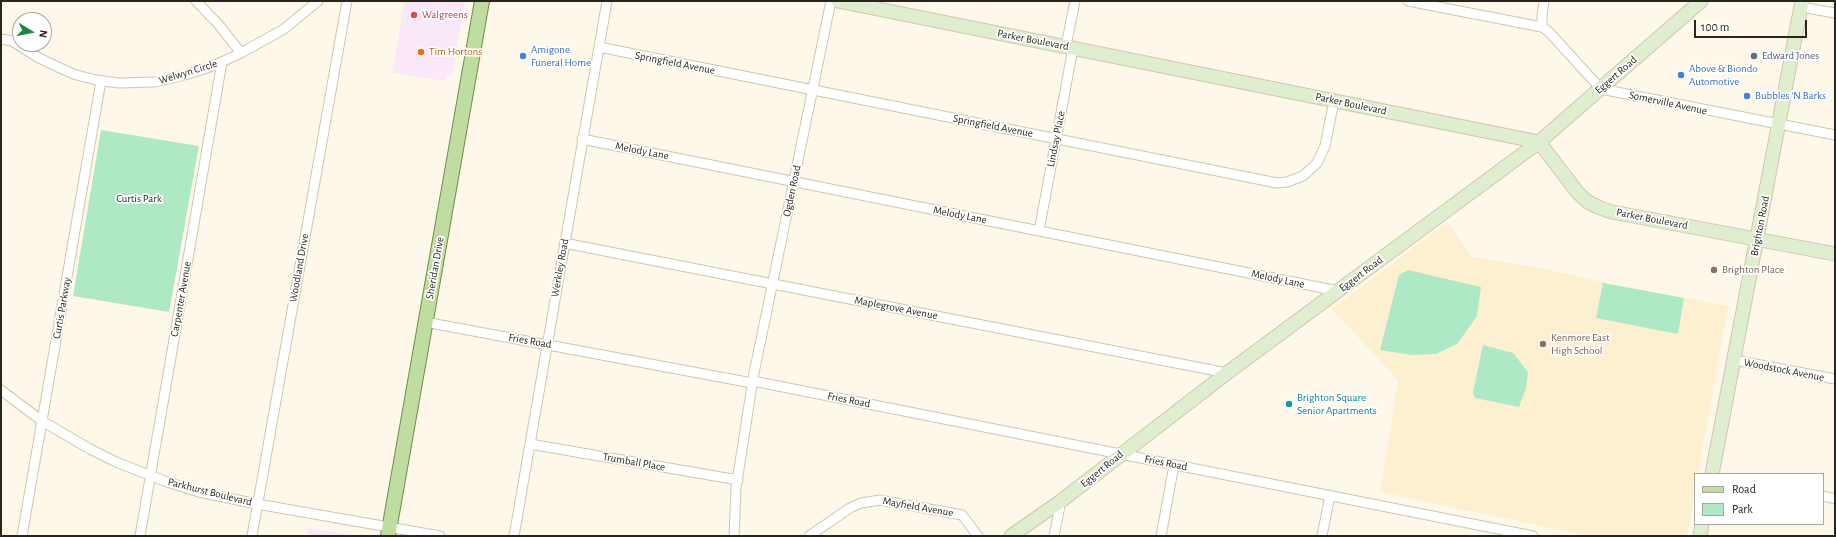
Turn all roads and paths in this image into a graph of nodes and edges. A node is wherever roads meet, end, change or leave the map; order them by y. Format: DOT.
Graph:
graph roads {
  1 [pos="196,1"];
  2 [pos="318,1"];
  3 [pos="347,1"];
  4 [pos="482,1"];
  5 [pos="607,1"];
  6 [pos="831,1"];
  7 [pos="838,1"];
  8 [pos="1075,1"];
  9 [pos="1408,1"];
  10 [pos="1544,1"];
  11 [pos="1701,1"];
  12 [pos="1801,4"];
  13 [pos="1835,13"];
  14 [pos="1542,27"];
  15 [pos="1,39"];
  16 [pos="599,47"];
  17 [pos="1070,47"];
  18 [pos="241,53"];
  19 [pos="222,62"];
  20 [pos="101,81"];
  21 [pos="1601,89"];
  22 [pos="812,91"];
  23 [pos="1334,101"];
  24 [pos="1779,125"];
  25 [pos="1835,135"];
  26 [pos="582,139"];
  27 [pos="1056,139"];
  28 [pos="1539,142"];
  29 [pos="794,182"];
  30 [pos="1039,231"];
  31 [pos="1758,239"];
  32 [pos="564,243"];
  33 [pos="1835,254"];
  34 [pos="773,284"];
  35 [pos="1338,291"];
  36 [pos="425,322"];
  37 [pos="547,344"];
  38 [pos="1734,360"];
  39 [pos="1227,373"];
  40 [pos="1835,379"];
  41 [pos="752,382"];
  42 [pos="1,390"];
  43 [pos="42,421"];
  44 [pos="530,444"];
  45 [pos="1122,454"];
  46 [pos="1174,464"];
  47 [pos="1712,473"];
  48 [pos="150,476"];
  49 [pos="738,480"];
  50 [pos="1330,495"];
  51 [pos="1824,496"];
  52 [pos="1835,499"];
  53 [pos="1061,501"];
  54 [pos="257,504"];
  55 [pos="1702,525"];
  56 [pos="389,531"];
  57 [pos="22,536"];
  58 [pos="140,536"];
  59 [pos="252,536"];
  60 [pos="440,536"];
  61 [pos="514,536"];
  62 [pos="734,536"];
  63 [pos="809,536"];
  64 [pos="978,536"];
  65 [pos="1012,536"];
  66 [pos="1054,536"];
  67 [pos="1161,536"];
  68 [pos="1322,536"];
  69 [pos="1533,536"];
  70 [pos="1700,536"];
  1 -- 18 [label="street"];
  2 -- 18 [label="street, Welwyn Circle"];
  3 -- 54 [label="street, Woodland Drive"];
  4 -- 36 [label="main road, Sheridan Drive"];
  5 -- 16 [label="street, Werkley Road"];
  6 -- 22 [label="street, Ogden Road"];
  7 -- 17 [label="street, Parker Boulevard"];
  8 -- 17 [label="street, Lindsay Place"];
  9 -- 14 [label="street"];
  10 -- 14 [label="street"];
  11 -- 21 [label="street, Eggert Road"];
  12 -- 13 [label="street"];
  12 -- 24 [label="street, Brighton Road"];
  14 -- 21 [label="street"];
  15 -- 20 [label="street, Welwyn Circle"];
  16 -- 22 [label="street, Springfield Avenue"];
  16 -- 26 [label="street, Werkley Road"];
  17 -- 23 [label="street, Parker Boulevard"];
  17 -- 27 [label="street, Lindsay Place"];
  18 -- 19 [label="street, Welwyn Circle"];
  19 -- 20 [label="street, Welwyn Circle"];
  19 -- 48 [label="street, Carpenter Avenue"];
  20 -- 43 [label="street, Curtis Parkway"];
  21 -- 24 [label="street, Somerville Avenue"];
  21 -- 28 [label="street, Eggert Road"];
  22 -- 27 [label="street, Springfield Avenue"];
  22 -- 29 [label="street, Ogden Road"];
  23 -- 27 [label="street, Springfield Avenue"];
  23 -- 28 [label="street, Parker Boulevard"];
  24 -- 25 [label="street, Somerville Avenue"];
  24 -- 31 [label="street, Brighton Road"];
  26 -- 29 [label="street, Melody Lane"];
  26 -- 32 [label="street, Werkley Road"];
  27 -- 30 [label="street, Lindsay Place"];
  28 -- 31 [label="street, Parker Boulevard"];
  28 -- 35 [label="street, Eggert Road"];
  29 -- 30 [label="street, Melody Lane"];
  29 -- 34 [label="street, Ogden Road"];
  30 -- 35 [label="street, Melody Lane"];
  31 -- 33 [label="street, Parker Boulevard"];
  31 -- 38 [label="street, Brighton Road"];
  32 -- 34 [label="street, Maplegrove Avenue"];
  32 -- 37 [label="street, Werkley Road"];
  34 -- 39 [label="street, Maplegrove Avenue"];
  34 -- 41 [label="street, Ogden Road"];
  35 -- 39 [label="street, Eggert Road"];
  36 -- 37 [label="street, Fries Road"];
  36 -- 56 [label="main road, Sheridan Drive"];
  37 -- 41 [label="street, Fries Road"];
  37 -- 44 [label="street, Werkley Road"];
  38 -- 40 [label="street, Woodstock Avenue"];
  38 -- 47 [label="street, Brighton Road"];
  39 -- 45 [label="street, Eggert Road"];
  41 -- 45 [label="street, Fries Road"];
  41 -- 49 [label="street, Ogden Road"];
  42 -- 43 [label="street, Parkhurst Boulevard"];
  43 -- 48 [label="street, Parkhurst Boulevard"];
  43 -- 57 [label="street, Curtis Parkway"];
  44 -- 49 [label="street, Trumball Place"];
  44 -- 61 [label="street, Werkley Road"];
  45 -- 46 [label="street, Fries Road"];
  45 -- 53 [label="street, Eggert Road"];
  46 -- 50 [label="street, Fries Road"];
  46 -- 67 [label="street"];
  48 -- 54 [label="street, Parkhurst Boulevard"];
  48 -- 58 [label="street, Carpenter Avenue"];
  49 -- 62 [label="street, Ogden Road"];
  50 -- 68 [label="street"];
  50 -- 69 [label="street, Fries Road"];
  51 -- 52 [label="street"];
  53 -- 65 [label="street, Eggert Road"];
  53 -- 66 [label="street"];
  54 -- 56 [label="street, Parkhurst Boulevard"];
  54 -- 59 [label="street, Woodland Drive"];
  55 -- 70 [label="street"];
  56 -- 60 [label="street, Parkhurst Boulevard"];
  63 -- 64 [label="street, Mayfield Avenue"];
}
